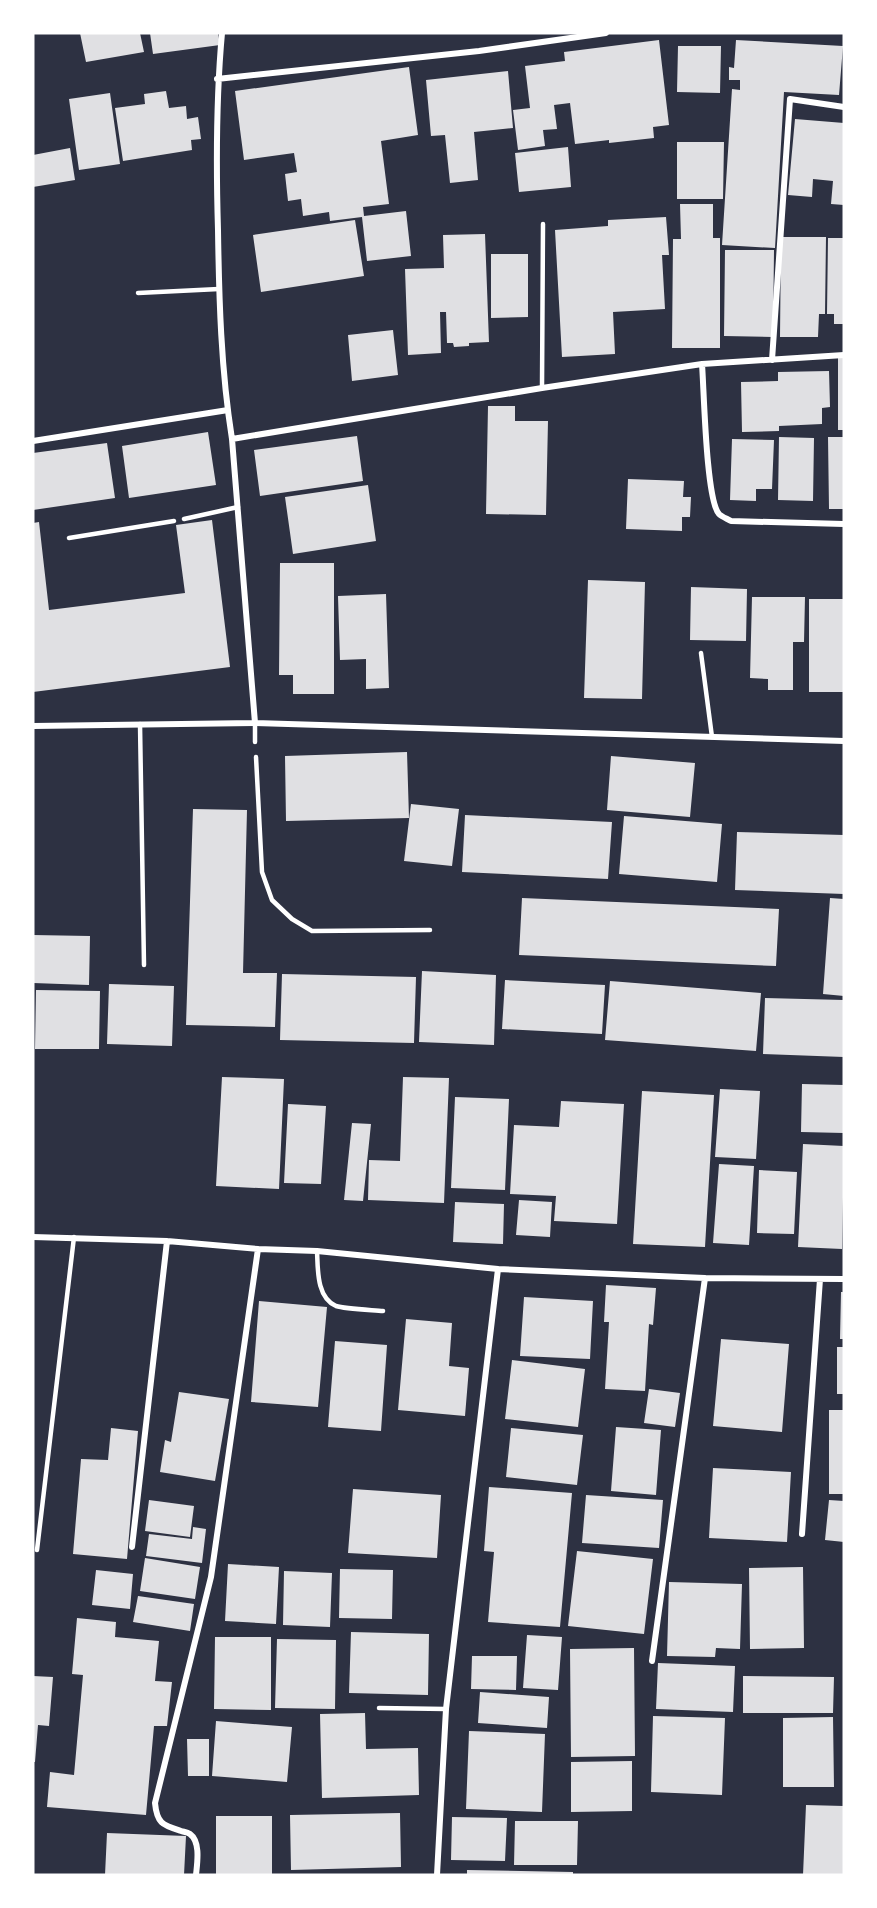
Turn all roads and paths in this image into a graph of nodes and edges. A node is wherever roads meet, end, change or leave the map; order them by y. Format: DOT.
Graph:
graph roads {
  1 [pos="222,33"];
  2 [pos="606,33"];
  3 [pos="218,79"];
  4 [pos="844,106"];
  5 [pos="543,224"];
  6 [pos="219,289"];
  7 [pos="138,293"];
  8 [pos="844,355"];
  9 [pos="772,360"];
  10 [pos="702,364"];
  11 [pos="542,388"];
  12 [pos="228,410"];
  13 [pos="232,439"];
  14 [pos="33,441"];
  15 [pos="238,507"];
  16 [pos="184,519"];
  17 [pos="174,521"];
  18 [pos="844,525"];
  19 [pos="69,538"];
  20 [pos="701,653"];
  21 [pos="255,723"];
  22 [pos="140,724"];
  23 [pos="33,726"];
  24 [pos="712,737"];
  25 [pos="844,741"];
  26 [pos="255,742"];
  27 [pos="256,757"];
  28 [pos="430,930"];
  29 [pos="144,965"];
  30 [pos="33,1237"];
  31 [pos="74,1237"];
  32 [pos="166,1241"];
  33 [pos="258,1248"];
  34 [pos="317,1251"];
  35 [pos="498,1269"];
  36 [pos="705,1278"];
  37 [pos="820,1279"];
  38 [pos="844,1279"];
  39 [pos="383,1311"];
  40 [pos="802,1534"];
  41 [pos="132,1547"];
  42 [pos="37,1550"];
  43 [pos="652,1661"];
  44 [pos="379,1708"];
  45 [pos="446,1709"];
  46 [pos="196,1875"];
  47 [pos="436,1875"];
  1 -- 3 [label="street"];
  2 -- 3 [label="street"];
  3 -- 6 [label="street"];
  4 -- 9 [label="street"];
  5 -- 11 [label="lane"];
  6 -- 7 [label="lane"];
  6 -- 12 [label="street"];
  8 -- 9 [label="street"];
  9 -- 10 [label="street"];
  10 -- 11 [label="street"];
  10 -- 18 [label="street"];
  11 -- 13 [label="street"];
  12 -- 13 [label="street"];
  12 -- 14 [label="street"];
  13 -- 15 [label="street"];
  15 -- 16 [label="lane"];
  15 -- 21 [label="street"];
  17 -- 19 [label="lane"];
  20 -- 24 [label="lane"];
  21 -- 22 [label="street"];
  21 -- 24 [label="street"];
  21 -- 26 [label="lane"];
  22 -- 23 [label="street"];
  22 -- 29 [label="lane"];
  24 -- 25 [label="street"];
  27 -- 28 [label="lane"];
  30 -- 31 [label="street"];
  31 -- 32 [label="street"];
  31 -- 42 [label="lane"];
  32 -- 33 [label="street"];
  32 -- 41 [label="street"];
  33 -- 34 [label="street"];
  33 -- 46 [label="street"];
  34 -- 35 [label="street"];
  34 -- 39 [label="lane"];
  35 -- 36 [label="street"];
  35 -- 45 [label="street"];
  36 -- 37 [label="street"];
  36 -- 43 [label="street"];
  37 -- 38 [label="street"];
  37 -- 40 [label="street"];
  44 -- 45 [label="lane"];
  45 -- 47 [label="street"];
}
